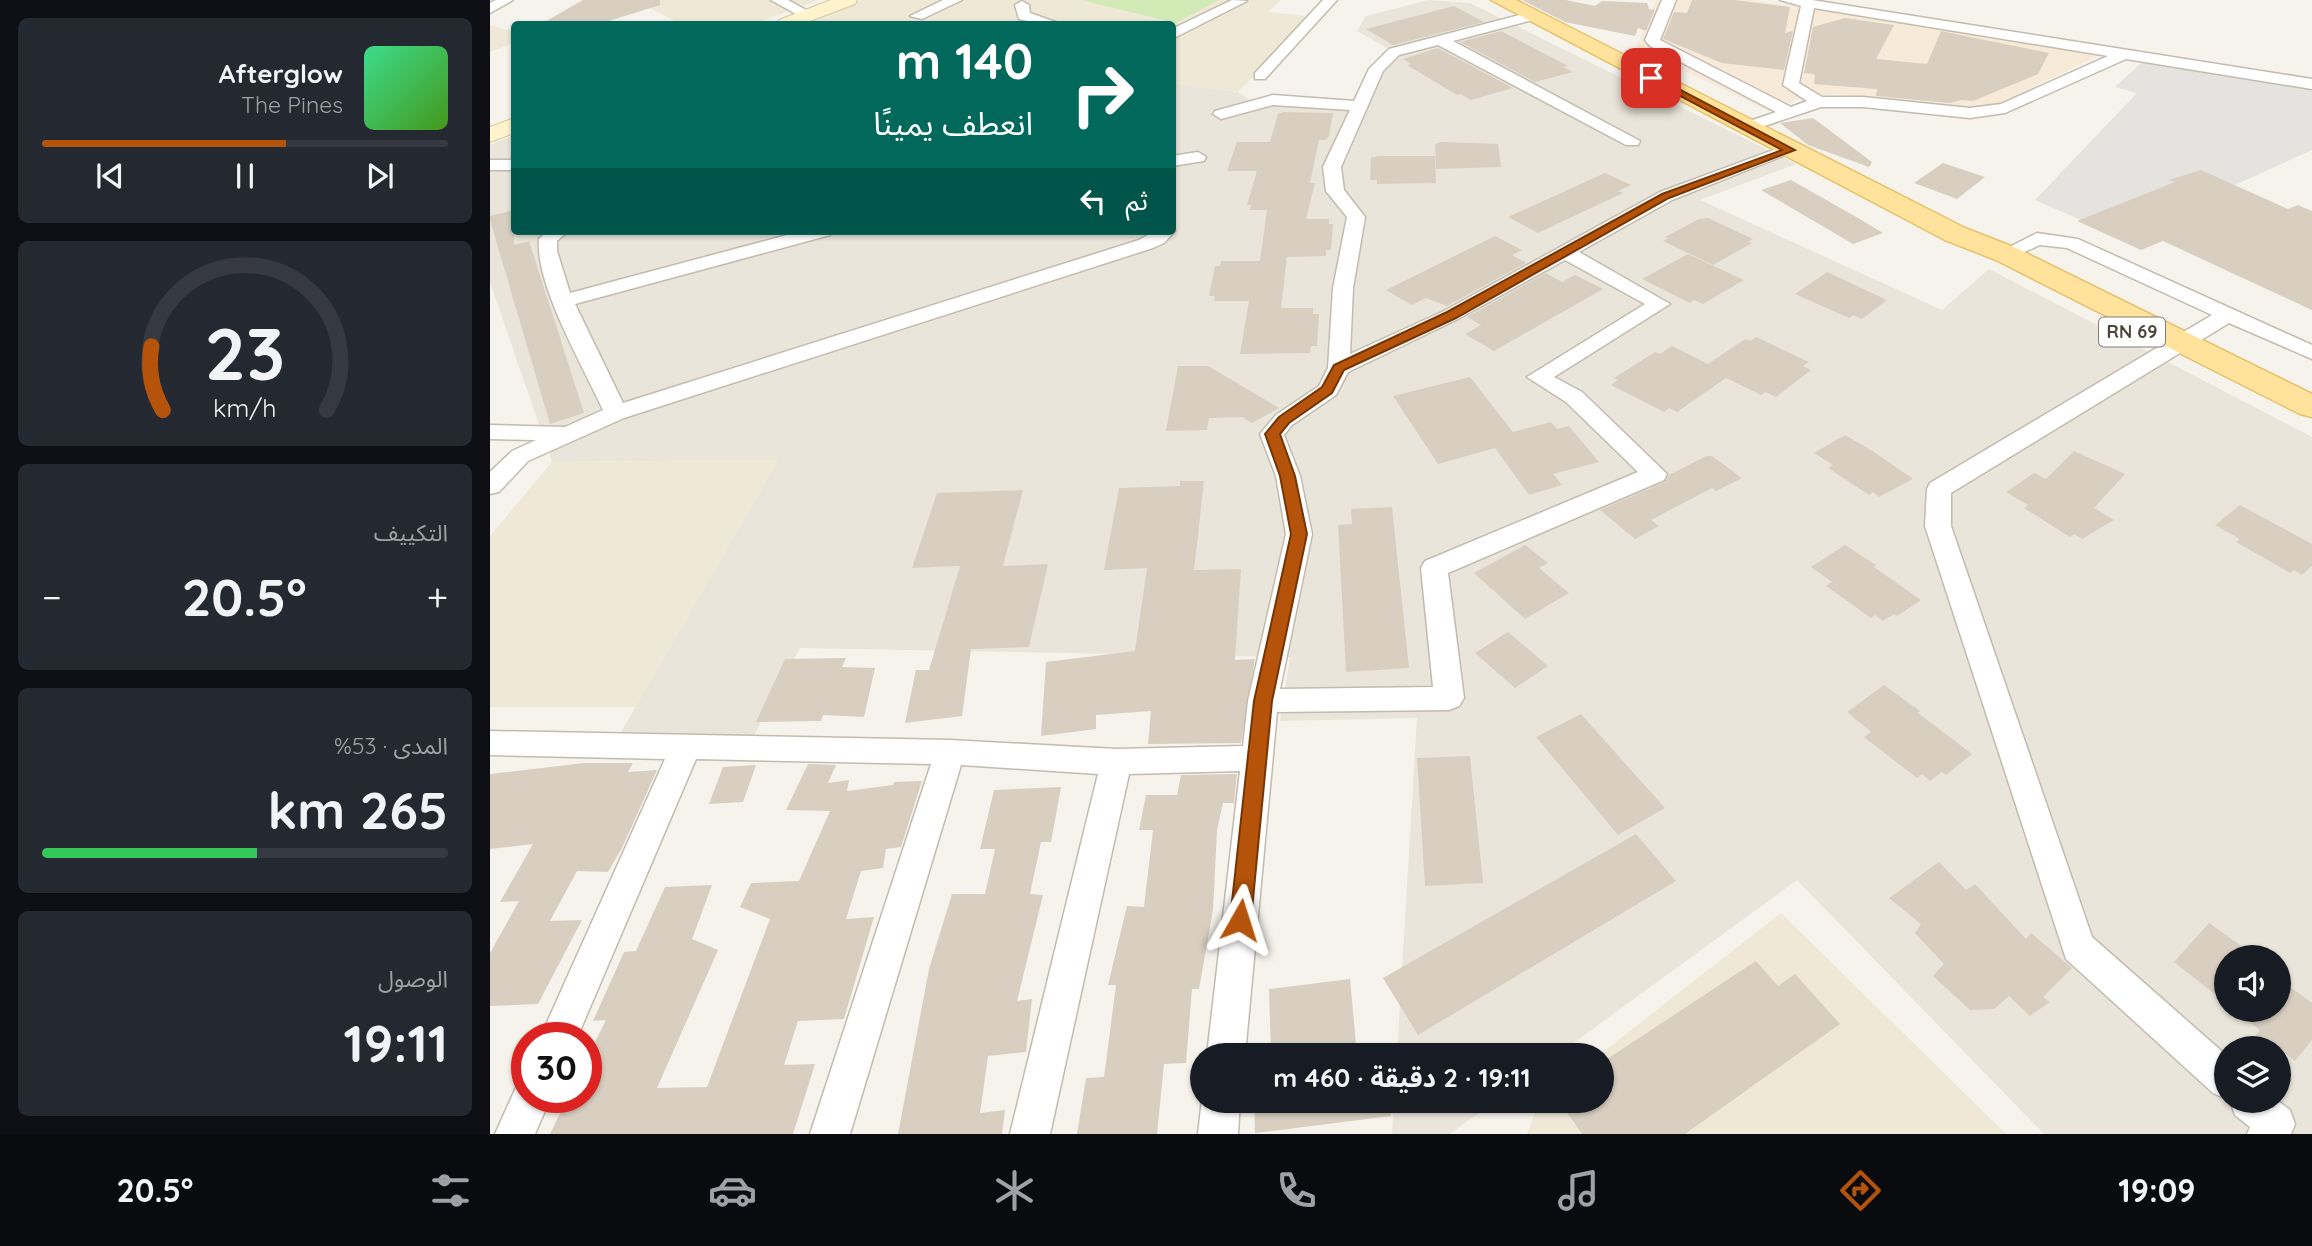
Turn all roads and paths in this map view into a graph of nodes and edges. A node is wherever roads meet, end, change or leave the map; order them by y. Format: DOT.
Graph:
graph roads {
  1 [pos="506,0"];
  2 [pos="778,0"];
  3 [pos="848,0"];
  4 [pos="955,0"];
  5 [pos="1330,0"];
  6 [pos="1501,0"];
  7 [pos="1669,0"];
  8 [pos="1787,0"];
  9 [pos="1240,1"];
  10 [pos="1022,3"];
  11 [pos="1808,3"];
  12 [pos="490,9"];
  13 [pos="808,15"];
  14 [pos="917,16"];
  15 [pos="1531,16"];
  16 [pos="793,21"];
  17 [pos="1043,21"];
  18 [pos="1176,33"];
  19 [pos="1440,40"];
  20 [pos="2126,53"];
  21 [pos="1260,76"];
  22 [pos="2312,84"];
  23 [pos="1819,102"];
  24 [pos="1360,106"];
  25 [pos="1789,112"];
  26 [pos="1221,114"];
  27 [pos="511,126"];
  28 [pos="1747,127"];
  29 [pos="490,135"];
  30 [pos="1632,141"];
  31 [pos="1790,150"];
  32 [pos="1198,157"];
  33 [pos="1176,161"];
  34 [pos="490,165"];
  35 [pos="511,165"];
  36 [pos="1955,234"];
  37 [pos="555,235"];
  38 [pos="808,235"];
  39 [pos="1162,235"];
  40 [pos="1563,251"];
  41 [pos="2006,254"];
  42 [pos="562,301"];
  43 [pos="2229,314"];
  44 [pos="2175,346"];
  45 [pos="2312,354"];
  46 [pos="1339,368"];
  47 [pos="2312,407"];
  48 [pos="616,413"];
  49 [pos="2312,426"];
  50 [pos="490,432"];
  51 [pos="566,433"];
  52 [pos="490,486"];
  53 [pos="1263,701"];
  54 [pos="490,743"];
  55 [pos="686,747"];
  56 [pos="950,752"];
  57 [pos="1257,758"];
  58 [pos="1116,762"];
  59 [pos="565,1022"];
  60 [pos="1227,1043"];
  61 [pos="2214,1069"];
  62 [pos="525,1113"];
  63 [pos="1221,1113"];
  64 [pos="2263,1113"];
  65 [pos="515,1134"];
  66 [pos="830,1134"];
  67 [pos="1030,1134"];
  68 [pos="1218,1134"];
  69 [pos="2267,1134"];
  1 -- 12 [label="street"];
  2 -- 13 [label="street"];
  3 -- 13 [label="main road"];
  4 -- 14 [label="street"];
  5 -- 21 [label="street"];
  6 -- 15 [label="main road, RN 69"];
  7 -- 25 [label="street"];
  8 -- 11 [label="street"];
  9 -- 18 [label="street"];
  10 -- 17 [label="street"];
  11 -- 20 [label="street"];
  11 -- 23 [label="street"];
  13 -- 16 [label="main road"];
  15 -- 19 [label="street"];
  15 -- 28 [label="main road, RN 69"];
  19 -- 24 [label="street"];
  19 -- 30 [label="street"];
  20 -- 22 [label="street"];
  20 -- 23 [label="street"];
  23 -- 25 [label="street"];
  24 -- 26 [label="street"];
  24 -- 46 [label="street"];
  25 -- 28 [label="street"];
  27 -- 29 [label="main road"];
  28 -- 31 [label="main road, RN 69"];
  31 -- 36 [label="main road, RN 69"];
  31 -- 40 [label="street"];
  32 -- 33 [label="street"];
  34 -- 35 [label="street"];
  36 -- 41 [label="main road, RN 69"];
  36 -- 44 [label="main road, RN 69"];
  37 -- 42 [label="street"];
  38 -- 42 [label="street"];
  39 -- 48 [label="street"];
  40 -- 46 [label="street"];
  40 -- 53 [label="street"];
  41 -- 43 [label="street"];
  41 -- 44 [label="main road, RN 69"];
  42 -- 48 [label="street"];
  43 -- 44 [label="street"];
  43 -- 45 [label="street"];
  44 -- 47 [label="main road, RN 69"];
  44 -- 49 [label="main road, RN 69"];
  44 -- 61 [label="street"];
  46 -- 53 [label="street"];
  48 -- 51 [label="street"];
  50 -- 51 [label="street"];
  51 -- 52 [label="street"];
  53 -- 57 [label="street"];
  54 -- 55 [label="street"];
  55 -- 56 [label="street"];
  55 -- 59 [label="street"];
  56 -- 58 [label="street"];
  56 -- 66 [label="street"];
  57 -- 58 [label="street"];
  57 -- 60 [label="street"];
  58 -- 67 [label="street"];
  62 -- 65 [label="street"];
  63 -- 68 [label="street"];
  64 -- 69 [label="street"];
}
